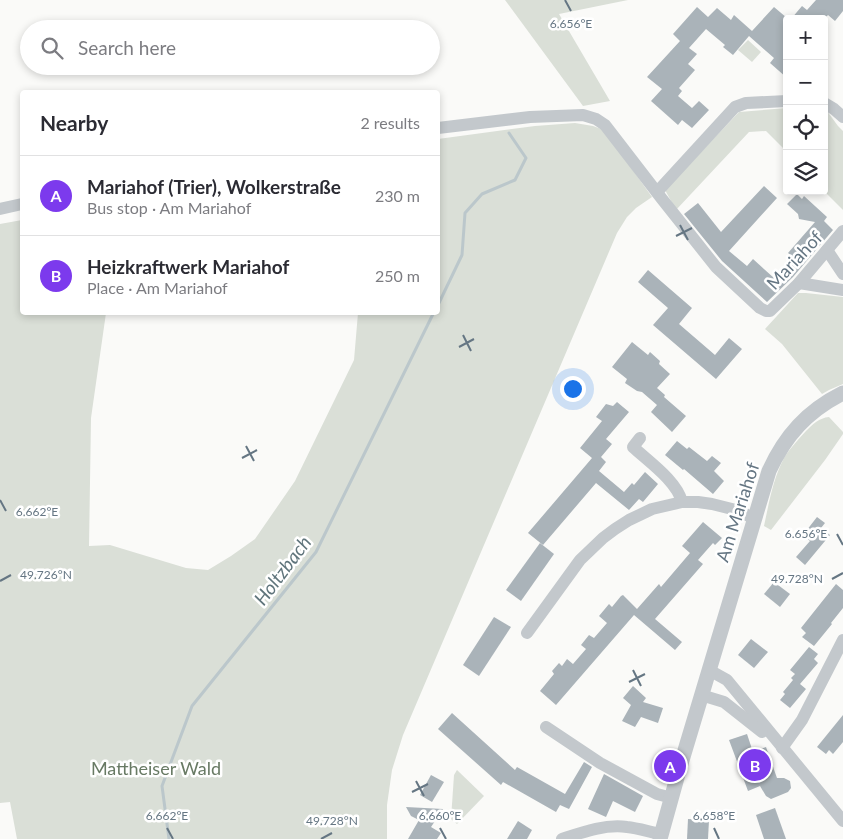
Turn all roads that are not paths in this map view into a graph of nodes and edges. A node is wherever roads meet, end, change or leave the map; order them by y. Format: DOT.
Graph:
graph roads {
  1 [pos="783,101"];
  2 [pos="827,105"];
  3 [pos="843,117"];
  4 [pos="440,128"];
  5 [pos="657,192"];
  6 [pos="20,204"];
  7 [pos="0,209"];
  8 [pos="843,231"];
  9 [pos="828,250"];
  10 [pos="843,274"];
  11 [pos="799,282"];
  12 [pos="843,290"];
  13 [pos="843,393"];
  14 [pos="640,438"];
  15 [pos="682,502"];
  16 [pos="754,519"];
  17 [pos="527,633"];
  18 [pos="843,640"];
  19 [pos="709,670"];
  20 [pos="701,695"];
  21 [pos="546,727"];
  22 [pos="782,748"];
  23 [pos="672,798"];
  24 [pos="843,821"];
  25 [pos="661,837"];
  26 [pos="562,839"];
  1 -- 5 [label="street"];
  2 -- 3 [label="street"];
  4 -- 5 [label="street"];
  5 -- 11 [label="street, Mariahof"];
  6 -- 7 [label="street"];
  8 -- 9 [label="street, Mariahof"];
  9 -- 10 [label="street"];
  9 -- 11 [label="street, Mariahof"];
  11 -- 12 [label="street"];
  13 -- 16 [label="street, Am Mariahof"];
  14 -- 15 [label="street"];
  15 -- 16 [label="street"];
  15 -- 17 [label="street"];
  16 -- 19 [label="street, Am Mariahof"];
  18 -- 22 [label="street"];
  19 -- 20 [label="street, Am Mariahof"];
  19 -- 22 [label="street"];
  20 -- 22 [label="street"];
  20 -- 23 [label="street, Am Mariahof"];
  21 -- 23 [label="street"];
  22 -- 24 [label="street"];
  23 -- 25 [label="street, Am Mariahof"];
  25 -- 26 [label="street"];
}
